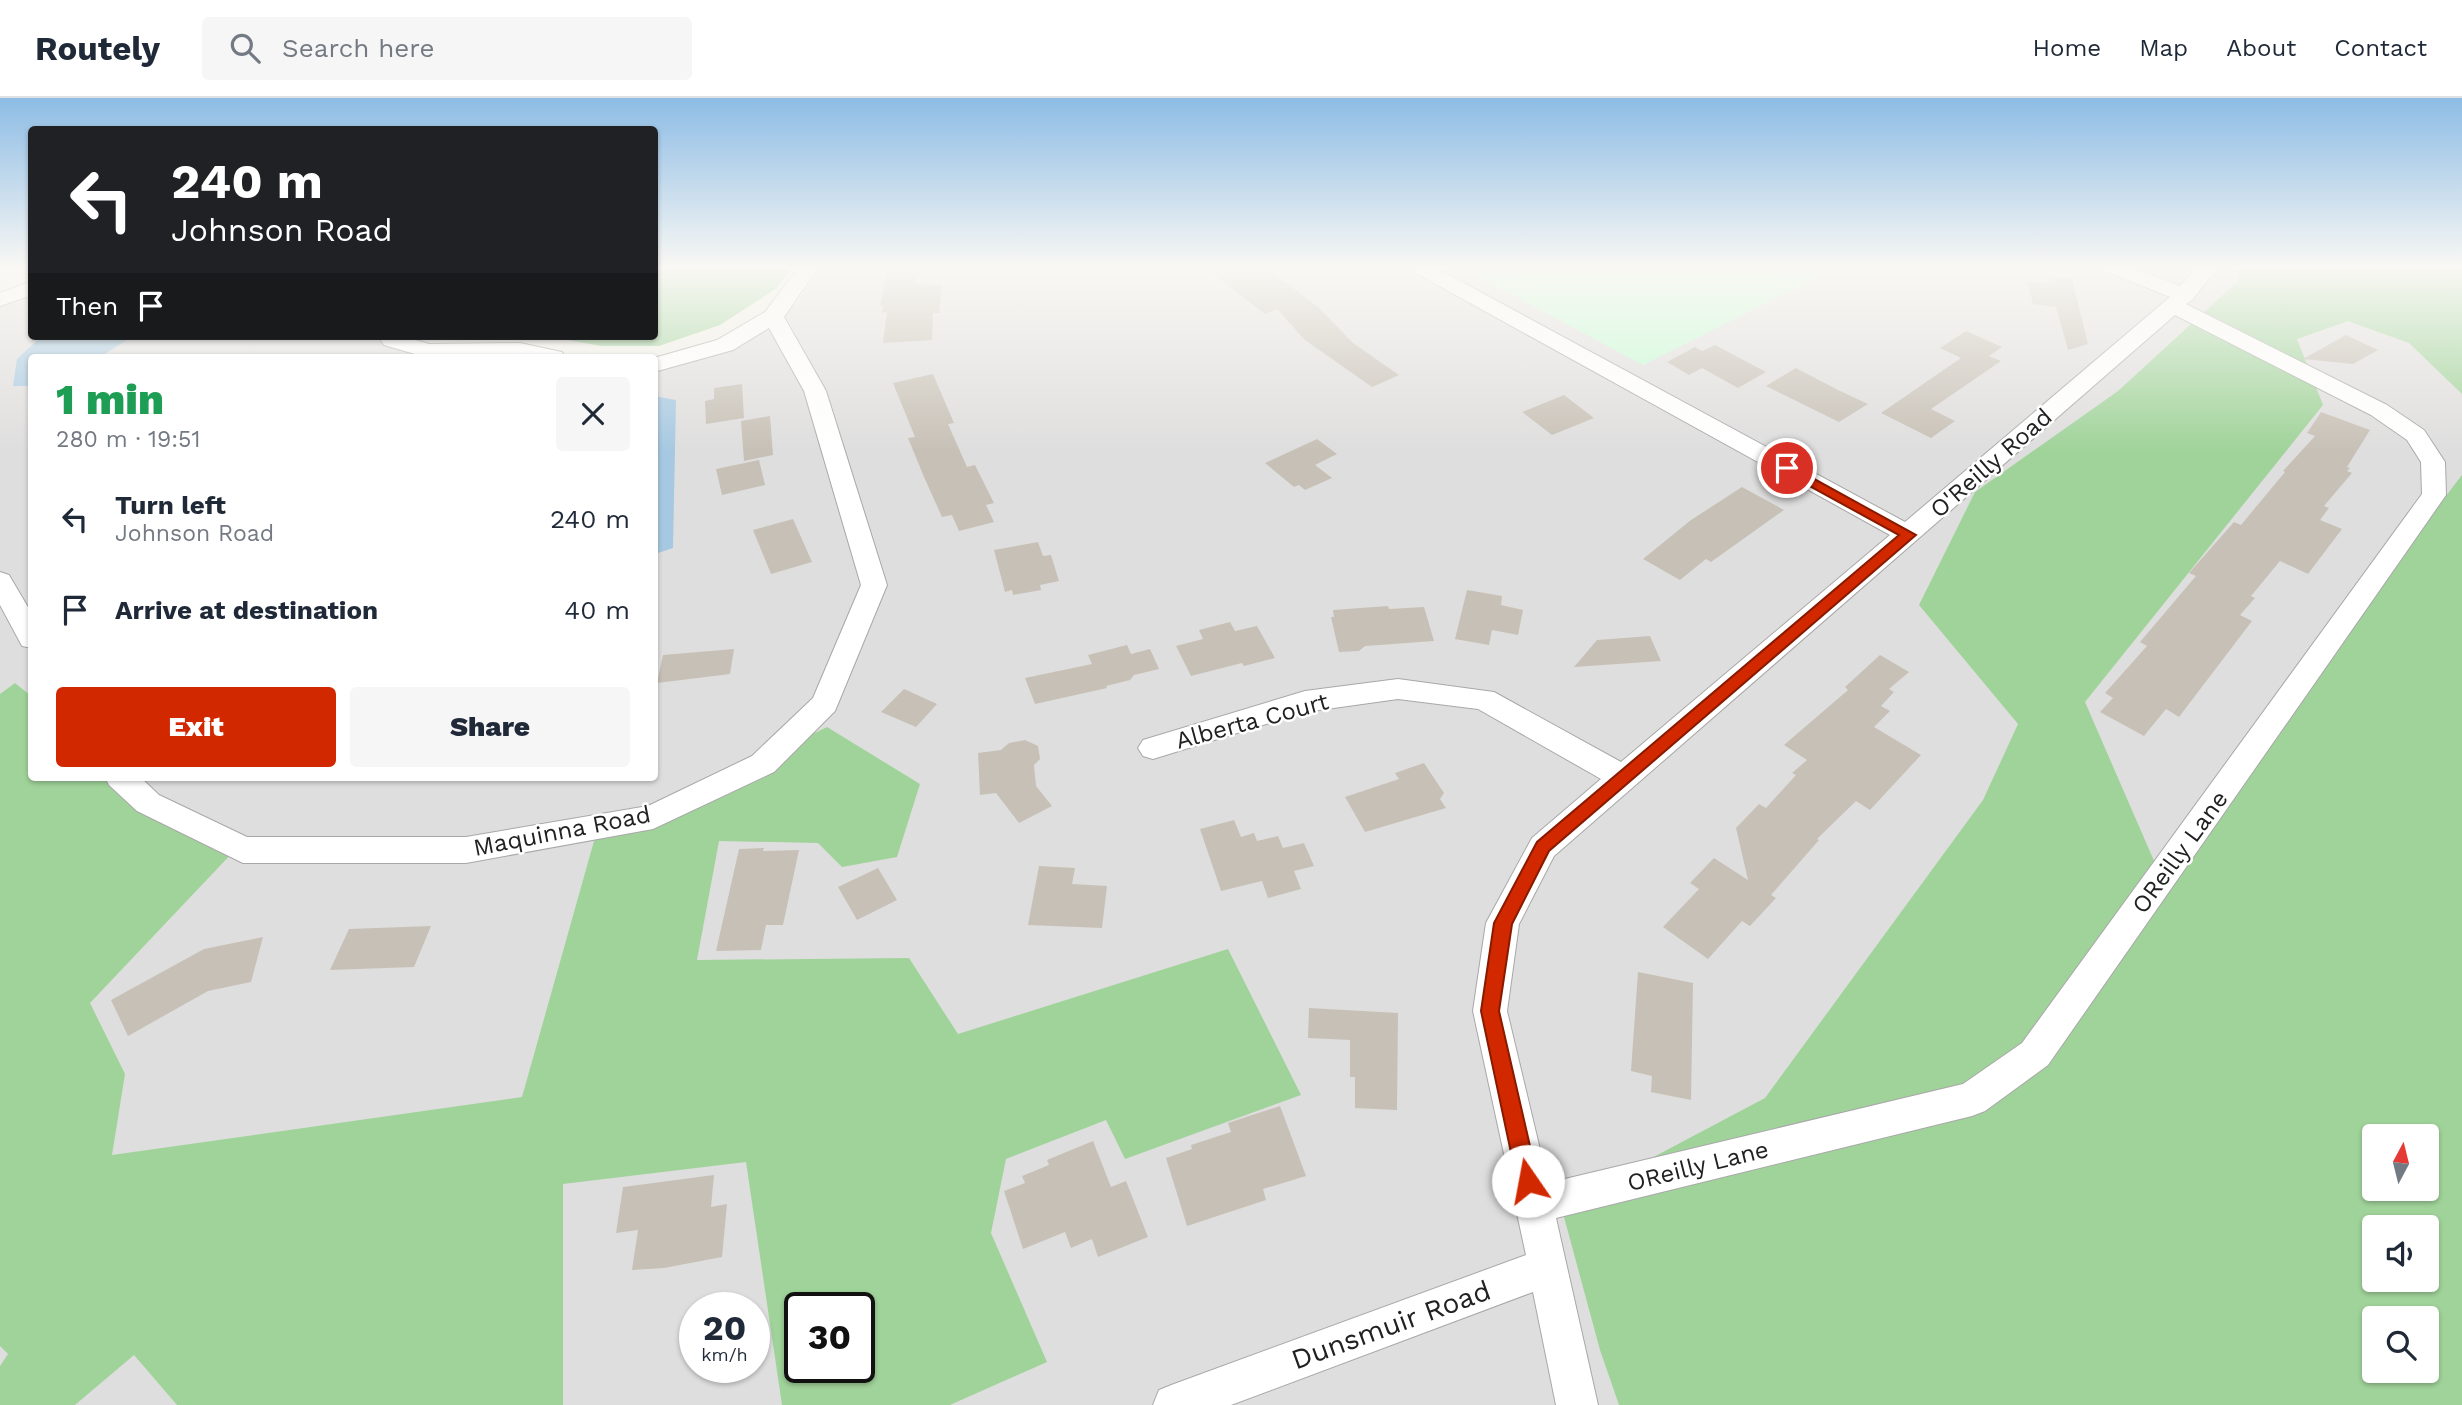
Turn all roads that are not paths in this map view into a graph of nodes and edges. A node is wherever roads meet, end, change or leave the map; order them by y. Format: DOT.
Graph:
graph roads {
  1 [pos="752,329"];
  2 [pos="780,329"];
  3 [pos="1533,329"];
  4 [pos="2147,329"];
  5 [pos="2230,329"];
  6 [pos="391,340"];
  7 [pos="545,354"];
  8 [pos="658,364"];
  9 [pos="1909,535"];
  10 [pos="0,581"];
  11 [pos="28,632"];
  12 [pos="1153,748"];
  13 [pos="1624,778"];
  14 [pos="124,781"];
  15 [pos="1533,1205"];
  16 [pos="1548,1267"];
  17 [pos="1174,1405"];
  18 [pos="1577,1405"];
  1 -- 8 [label="street"];
  2 -- 14 [label="street, Maquinna Road"];
  3 -- 9 [label="street"];
  4 -- 9 [label="street, O'Reilly Road"];
  5 -- 15 [label="street, OReilly Lane"];
  6 -- 7 [label="street"];
  9 -- 13 [label="street, O'Reilly Road"];
  10 -- 11 [label="street"];
  12 -- 13 [label="street, Alberta Court"];
  13 -- 15 [label="street, O'Reilly Road"];
  15 -- 16 [label="street"];
  16 -- 17 [label="street, Dunsmuir Road"];
  16 -- 18 [label="street"];
}
